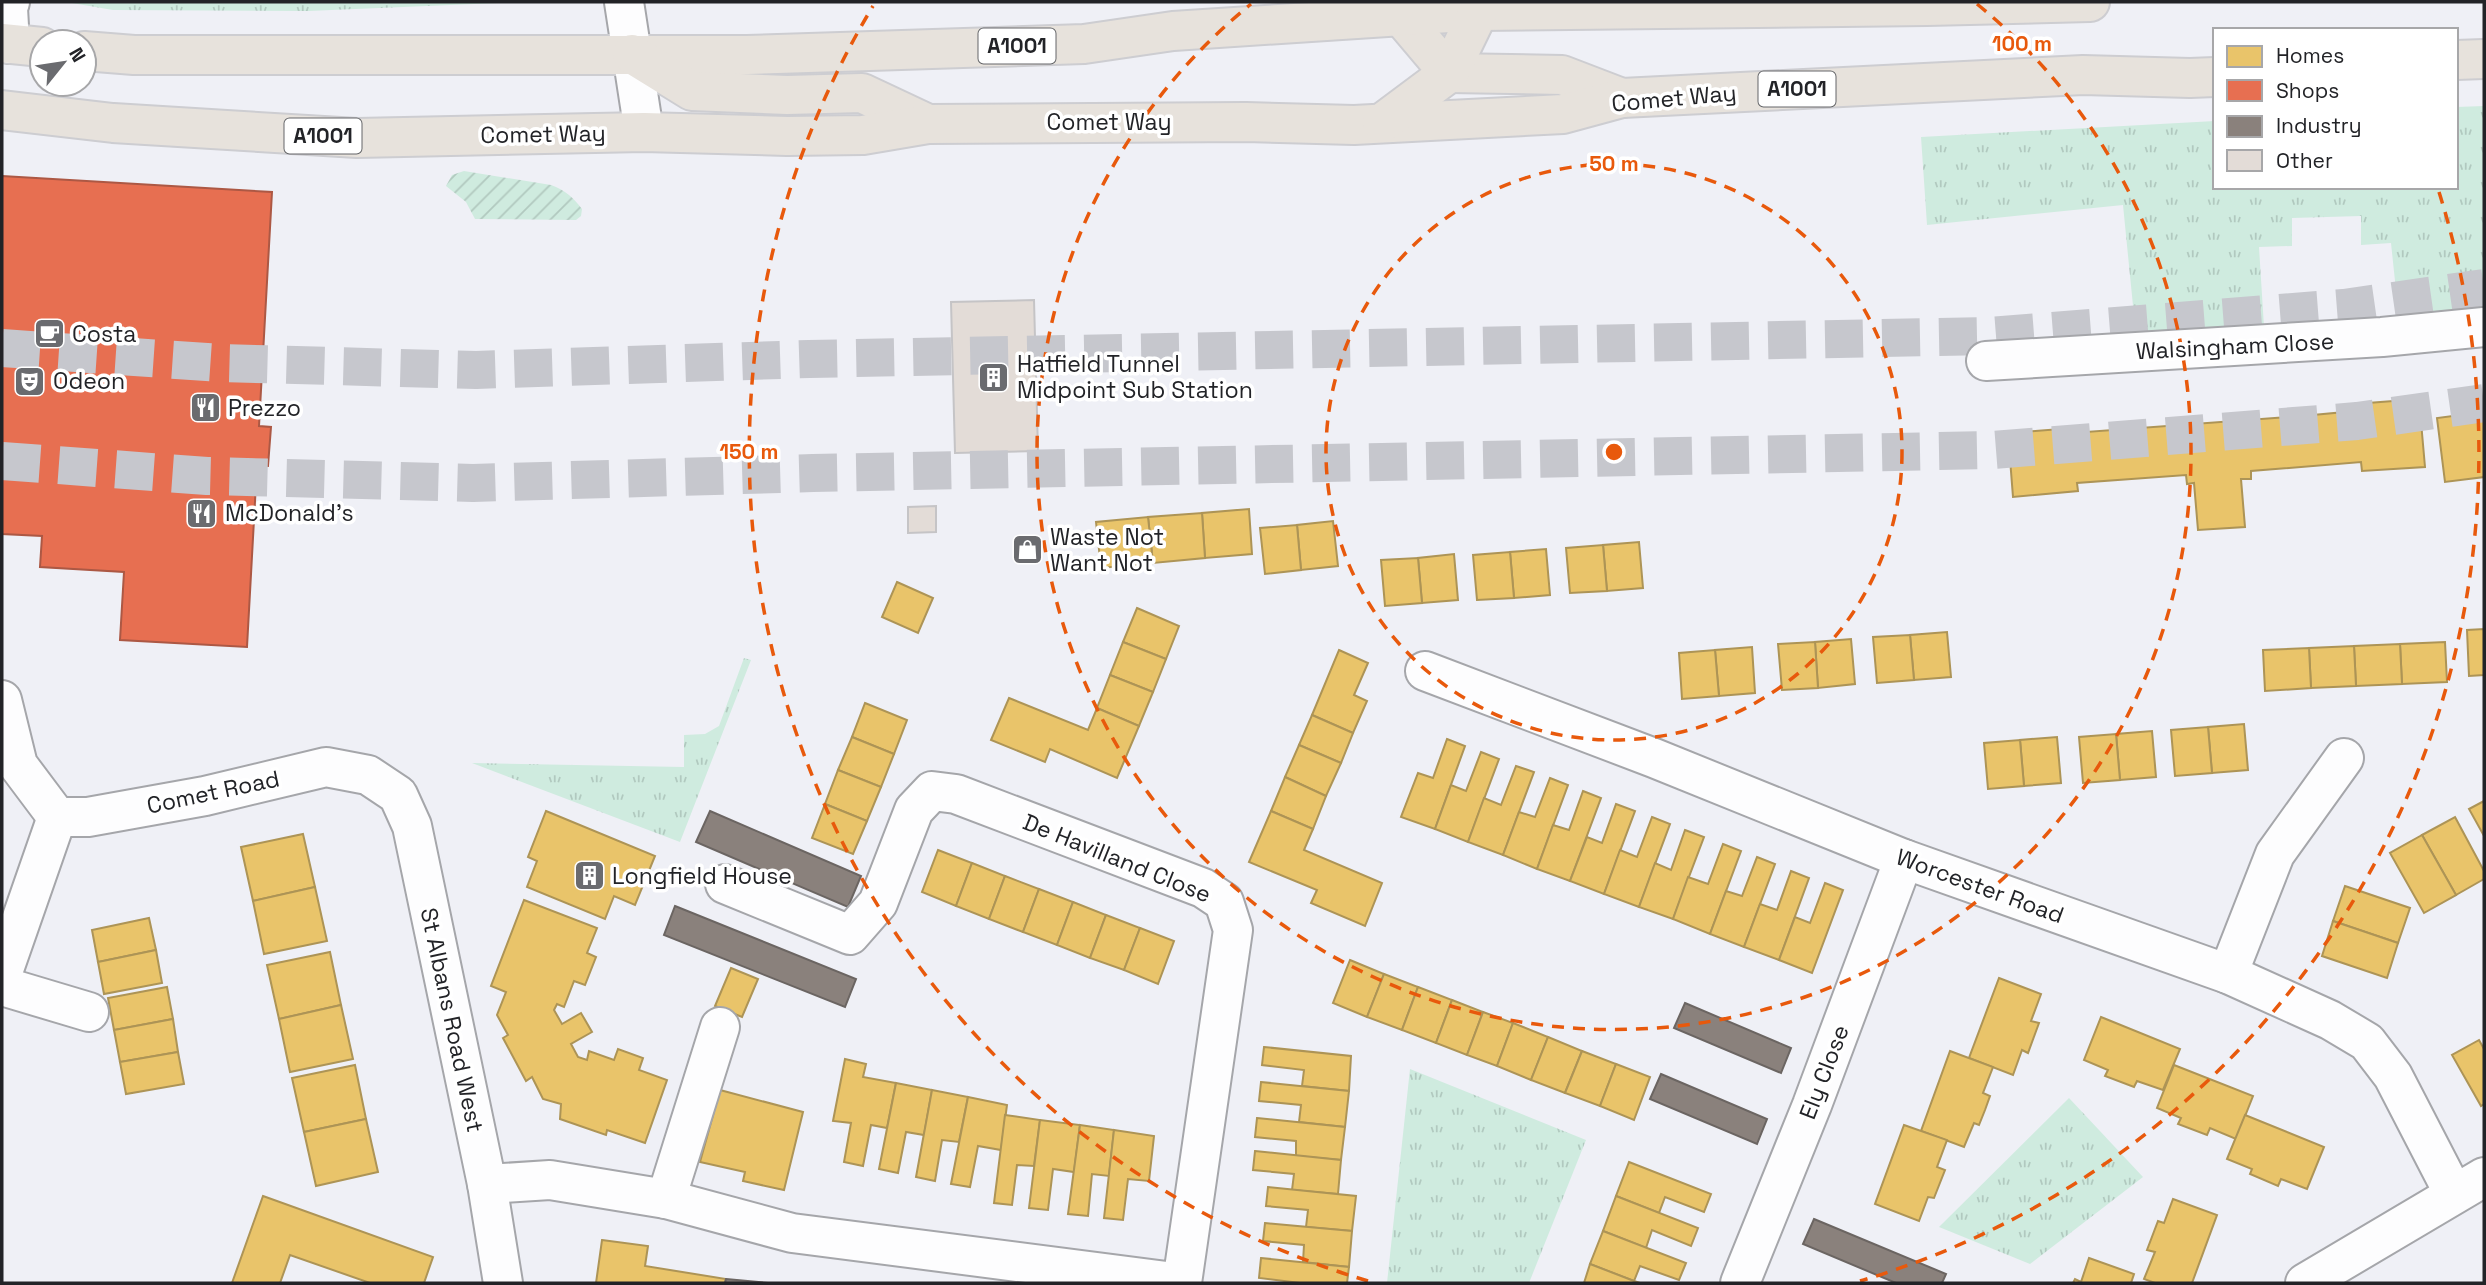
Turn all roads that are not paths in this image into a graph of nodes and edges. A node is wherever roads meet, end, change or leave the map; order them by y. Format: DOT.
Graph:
graph roads {
  1 [pos="10,2"];
  2 [pos="624,2"];
  3 [pos="2090,2"];
  4 [pos="1478,7"];
  5 [pos="1401,9"];
  6 [pos="18,44"];
  7 [pos="98,52"];
  8 [pos="632,54"];
  9 [pos="2484,59"];
  10 [pos="2458,60"];
  11 [pos="1449,73"];
  12 [pos="2213,77"];
  13 [pos="1622,98"];
  14 [pos="2,110"];
  15 [pos="1382,123"];
  16 [pos="928,124"];
  17 [pos="645,132"];
  18 [pos="2484,327"];
  19 [pos="1986,361"];
  20 [pos="1425,671"];
  21 [pos="2,699"];
  22 [pos="2344,758"];
  23 [pos="368,775"];
  24 [pos="57,817"];
  25 [pos="1904,859"];
  26 [pos="725,884"];
  27 [pos="2228,974"];
  28 [pos="2,975"];
  29 [pos="2,986"];
  30 [pos="89,1012"];
  31 [pos="720,1027"];
  32 [pos="487,1184"];
  33 [pos="2469,1185"];
  34 [pos="666,1199"];
  35 [pos="503,1283"];
  36 [pos="1182,1283"];
  37 [pos="1740,1283"];
  38 [pos="2305,1283"];
  1 -- 6 [label="street"];
  2 -- 8 [label="street"];
  3 -- 4 [label="main road, A1001"];
  4 -- 5 [label="main road, A1001"];
  4 -- 11 [label="main road"];
  5 -- 8 [label="main road, A1001"];
  5 -- 11 [label="main road"];
  7 -- 8 [label="main road, A1001"];
  8 -- 16 [label="main road, A1001"];
  8 -- 17 [label="street"];
  9 -- 10 [label="main road"];
  11 -- 13 [label="main road, A1001"];
  11 -- 15 [label="main road"];
  12 -- 13 [label="main road, Comet Way / A1001"];
  13 -- 15 [label="main road, Comet Way / A1001"];
  14 -- 17 [label="main road, Comet Way / A1001"];
  15 -- 16 [label="main road, Comet Way / A1001"];
  16 -- 17 [label="main road, Comet Way / A1001"];
  18 -- 19 [label="street, Walsingham Close"];
  20 -- 25 [label="street, Worcester Road"];
  21 -- 24 [label="street"];
  22 -- 27 [label="street"];
  23 -- 24 [label="street, Comet Road"];
  23 -- 32 [label="street, St Albans Road West"];
  24 -- 28 [label="street"];
  25 -- 27 [label="street, Worcester Road"];
  25 -- 37 [label="street, Ely Close"];
  26 -- 36 [label="street, De Havilland Close"];
  27 -- 33 [label="street, Worcester Road"];
  29 -- 30 [label="street"];
  31 -- 34 [label="street"];
  32 -- 34 [label="street, De Havilland Close"];
  32 -- 35 [label="street, St Albans Road West"];
  33 -- 38 [label="street"];
  34 -- 36 [label="street, De Havilland Close"];
}
